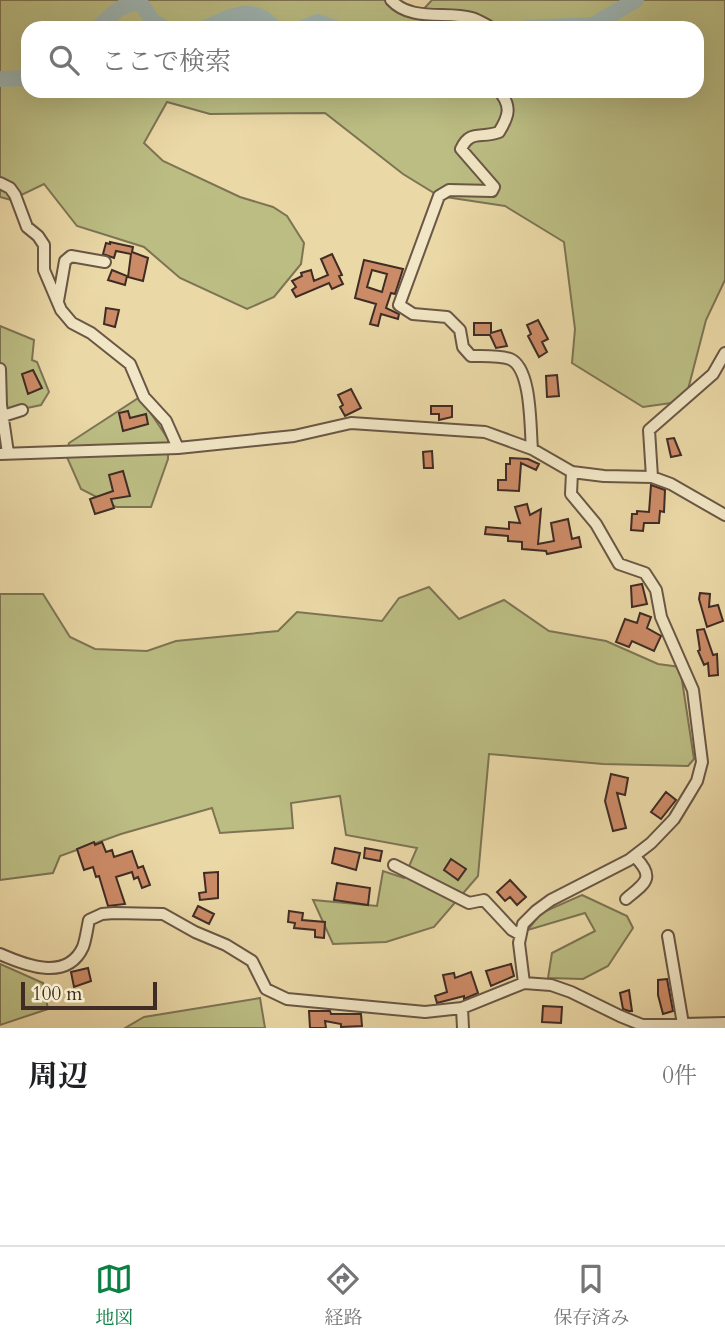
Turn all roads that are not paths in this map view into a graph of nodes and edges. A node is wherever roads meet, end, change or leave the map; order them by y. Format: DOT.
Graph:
graph roads {
  1 [pos="391,0"];
  2 [pos="479,21"];
  3 [pos="505,98"];
  4 [pos="0,183"];
  5 [pos="105,262"];
  6 [pos="58,301"];
  7 [pos="725,352"];
  8 [pos="0,369"];
  9 [pos="22,410"];
  10 [pos="3,416"];
  11 [pos="178,448"];
  12 [pos="532,449"];
  13 [pos="4,453"];
  14 [pos="572,471"];
  15 [pos="652,477"];
  16 [pos="725,515"];
  17 [pos="635,857"];
  18 [pos="394,865"];
  19 [pos="626,899"];
  20 [pos="519,934"];
  21 [pos="668,936"];
  22 [pos="0,954"];
  23 [pos="524,983"];
  24 [pos="462,1008"];
  25 [pos="725,1023"];
  26 [pos="683,1024"];
  27 [pos="463,1028"];
  1 -- 2 [label="street"];
  3 -- 12 [label="street"];
  4 -- 6 [label="street"];
  5 -- 6 [label="street"];
  6 -- 11 [label="street"];
  7 -- 15 [label="street"];
  8 -- 10 [label="street"];
  9 -- 10 [label="street"];
  10 -- 13 [label="street"];
  11 -- 12 [label="street"];
  11 -- 13 [label="street"];
  12 -- 14 [label="street"];
  14 -- 15 [label="street"];
  14 -- 17 [label="street"];
  15 -- 16 [label="street"];
  17 -- 19 [label="street"];
  17 -- 20 [label="street"];
  18 -- 20 [label="street"];
  20 -- 23 [label="street"];
  21 -- 26 [label="street"];
  22 -- 24 [label="street"];
  23 -- 24 [label="street"];
  23 -- 26 [label="street"];
  24 -- 27 [label="street"];
  25 -- 26 [label="street"];
}
